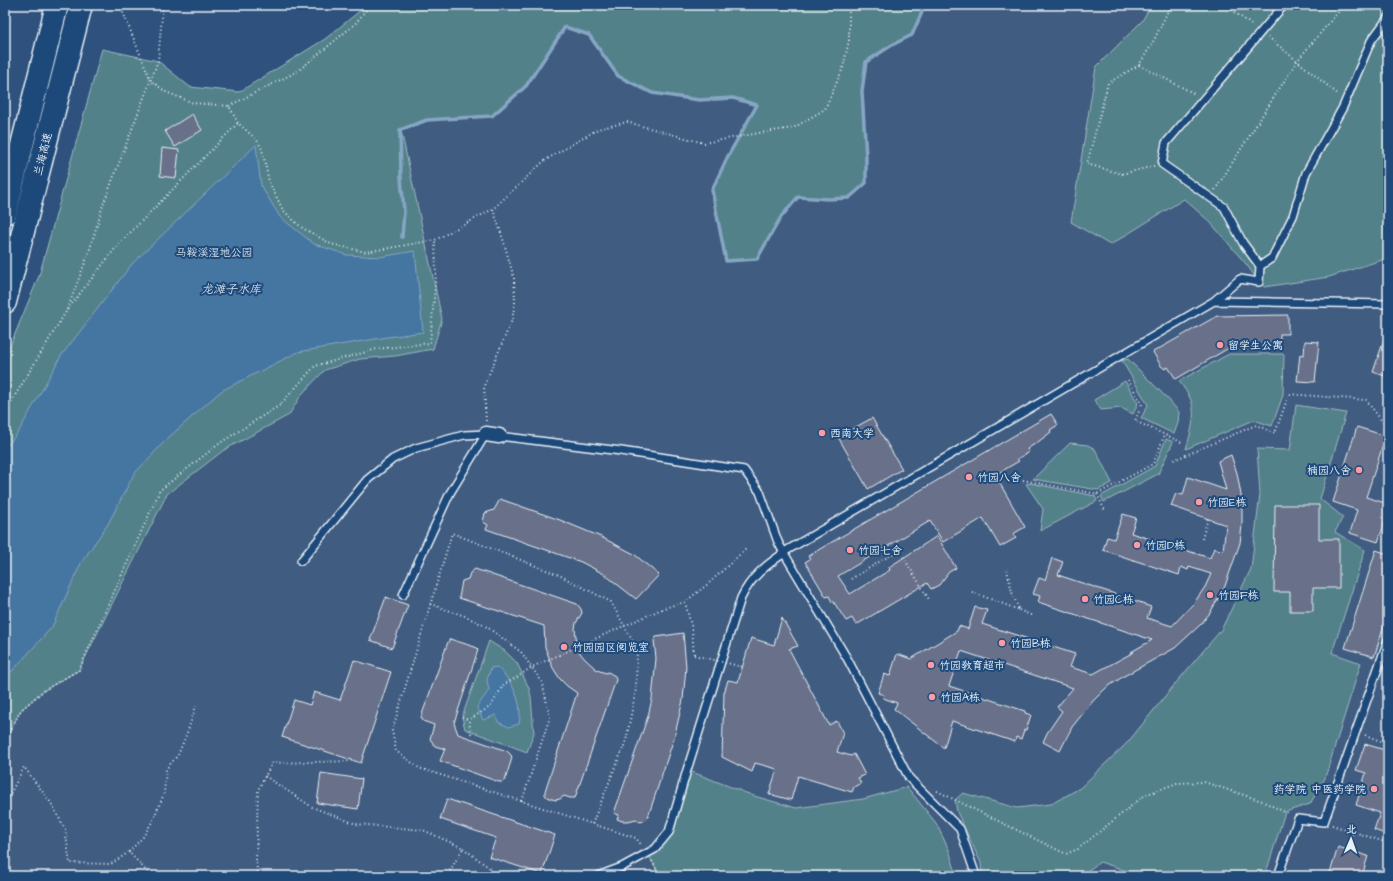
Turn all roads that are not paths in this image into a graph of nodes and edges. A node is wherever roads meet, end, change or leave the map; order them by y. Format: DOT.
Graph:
graph roads {
  1 [pos="57,5"];
  2 [pos="81,5"];
  3 [pos="1284,5"];
  4 [pos="1388,18"];
  5 [pos="5,213"];
  6 [pos="1260,266"];
  7 [pos="1214,301"];
  8 [pos="5,302"];
  9 [pos="1388,304"];
  10 [pos="492,435"];
  11 [pos="784,553"];
  12 [pos="301,561"];
  13 [pos="404,595"];
  14 [pos="1388,640"];
  15 [pos="598,876"];
  16 [pos="976,876"];
  17 [pos="1278,876"];
  1 -- 5 [label="highway, 兰海高速"];
  2 -- 8 [label="highway, 兰海高速"];
  3 -- 6 [label="lane"];
  4 -- 6 [label="lane"];
  6 -- 7 [label="lane"];
  7 -- 9 [label="lane"];
  7 -- 11 [label="lane"];
  10 -- 11 [label="lane"];
  10 -- 12 [label="lane"];
  10 -- 13 [label="lane"];
  11 -- 15 [label="lane"];
  11 -- 16 [label="lane"];
  14 -- 17 [label="lane"];
}
